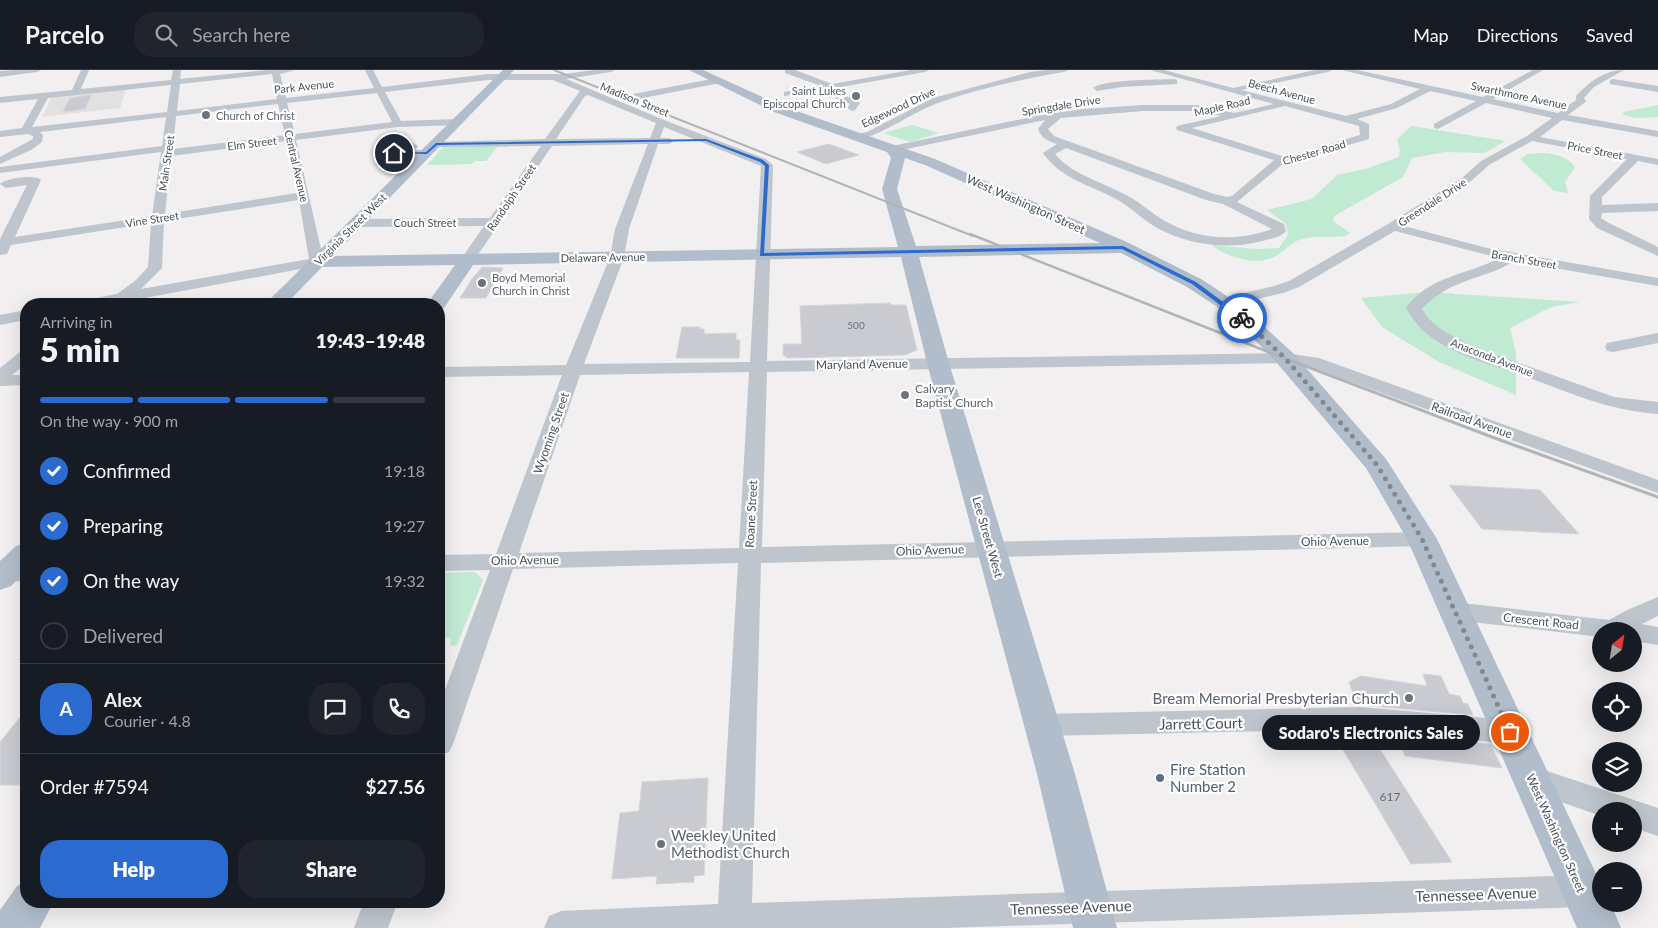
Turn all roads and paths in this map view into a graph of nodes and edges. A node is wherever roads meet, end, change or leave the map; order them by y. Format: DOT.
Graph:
graph roads {
  1 [pos="27,70"];
  2 [pos="37,70"];
  3 [pos="85,70"];
  4 [pos="177,70"];
  5 [pos="291,70"];
  6 [pos="369,70"];
  7 [pos="460,70"];
  8 [pos="611,70"];
  9 [pos="694,70"];
  10 [pos="791,70"];
  11 [pos="926,70"];
  12 [pos="1064,70"];
  13 [pos="1154,70"];
  14 [pos="1328,70"];
  15 [pos="1346,70"];
  16 [pos="1539,70"];
  17 [pos="1620,70"];
  18 [pos="1631,70"];
  19 [pos="275,71"];
  20 [pos="0,74"];
  21 [pos="506,74"];
  22 [pos="556,78"];
  23 [pos="469,80"];
  24 [pos="717,81"];
  25 [pos="1199,81"];
  26 [pos="176,82"];
  27 [pos="831,86"];
  28 [pos="819,88"];
  29 [pos="1097,88"];
  30 [pos="1428,88"];
  31 [pos="1658,89"];
  32 [pos="380,90"];
  33 [pos="1232,90"];
  34 [pos="75,92"];
  35 [pos="586,92"];
  36 [pos="787,94"];
  37 [pos="45,95"];
  38 [pos="632,97"];
  39 [pos="0,100"];
  40 [pos="283,101"];
  41 [pos="1486,101"];
  42 [pos="1284,104"];
  43 [pos="852,108"];
  44 [pos="173,113"];
  45 [pos="1058,116"];
  46 [pos="1235,116"];
  47 [pos="1561,117"];
  48 [pos="1347,119"];
  49 [pos="457,122"];
  50 [pos="662,122"];
  51 [pos="398,124"];
  52 [pos="0,125"];
  53 [pos="1438,126"];
  54 [pos="28,128"];
  55 [pos="0,134"];
  56 [pos="1658,134"];
  57 [pos="857,137"];
  58 [pos="291,138"];
  59 [pos="1531,138"];
  60 [pos="706,140"];
  61 [pos="655,141"];
  62 [pos="547,142"];
  63 [pos="1065,144"];
  64 [pos="432,149"];
  65 [pos="892,149"];
  66 [pos="168,151"];
  67 [pos="405,153"];
  68 [pos="1635,158"];
  69 [pos="1284,160"];
  70 [pos="0,161"];
  71 [pos="1658,162"];
  72 [pos="896,166"];
  73 [pos="0,170"];
  74 [pos="951,171"];
  75 [pos="0,184"];
  76 [pos="304,196"];
  77 [pos="1227,201"];
  78 [pos="1658,207"];
  79 [pos="1595,208"];
  80 [pos="158,218"];
  81 [pos="494,222"];
  82 [pos="356,223"];
  83 [pos="1393,227"];
  84 [pos="4,242"];
  85 [pos="1123,247"];
  86 [pos="909,252"];
  87 [pos="1658,252"];
  88 [pos="762,254"];
  89 [pos="0,256"];
  90 [pos="617,257"];
  91 [pos="1510,257"];
  92 [pos="468,259"];
  93 [pos="317,262"];
  94 [pos="156,268"];
  95 [pos="1658,282"];
  96 [pos="158,291"];
  97 [pos="117,298"];
  98 [pos="126,298"];
  99 [pos="281,298"];
  100 [pos="441,298"];
  101 [pos="1223,302"];
  102 [pos="20,316"];
  103 [pos="0,320"];
  104 [pos="1658,338"];
  105 [pos="1613,347"];
  106 [pos="1285,358"];
  107 [pos="20,361"];
  108 [pos="938,363"];
  109 [pos="757,367"];
  110 [pos="573,370"];
  111 [pos="445,372"];
  112 [pos="0,376"];
  113 [pos="20,380"];
  114 [pos="0,381"];
  115 [pos="1658,408"];
  116 [pos="1658,486"];
  117 [pos="1422,539"];
  118 [pos="991,548"];
  119 [pos="749,555"];
  120 [pos="20,560"];
  121 [pos="506,561"];
  122 [pos="445,563"];
  123 [pos="8,575"];
  124 [pos="1658,606"];
  125 [pos="1454,611"];
  126 [pos="1632,622"];
  127 [pos="1592,627"];
  128 [pos="1642,634"];
  129 [pos="1658,636"];
  130 [pos="1042,725"];
  131 [pos="445,728"];
  132 [pos="1510,732"];
  133 [pos="1532,779"];
  134 [pos="1600,802"];
  135 [pos="1642,817"];
  136 [pos="1658,822"];
  137 [pos="27,908"];
  138 [pos="378,908"];
  139 [pos="1591,909"];
  140 [pos="1092,917"];
  141 [pos="734,923"];
  142 [pos="14,928"];
  143 [pos="371,928"];
  144 [pos="561,928"];
  1 -- 2 [label="street"];
  1 -- 20 [label="street"];
  3 -- 34 [label="street"];
  4 -- 26 [label="street, Main Street"];
  5 -- 19 [label="street"];
  6 -- 32 [label="street"];
  7 -- 23 [label="street"];
  8 -- 22 [label="street, Park Avenue"];
  9 -- 24 [label="main road, West Washington Street"];
  10 -- 27 [label="street"];
  11 -- 27 [label="street"];
  12 -- 57 [label="street, Edgewood Drive"];
  13 -- 25 [label="street, Beech Avenue"];
  14 -- 33 [label="street"];
  15 -- 30 [label="street, Swarthmore Avenue"];
  16 -- 41 [label="street"];
  17 -- 47 [label="street, Greendale Drive"];
  18 -- 31 [label="street"];
  19 -- 26 [label="street"];
  19 -- 40 [label="street, Central Avenue"];
  21 -- 22 [label="street, Park Avenue"];
  21 -- 23 [label="street, Park Avenue"];
  21 -- 49 [label="main road, Virginia Street West"];
  22 -- 35 [label="street, Madison Street"];
  23 -- 32 [label="street, Park Avenue"];
  24 -- 38 [label="street"];
  24 -- 57 [label="main road, West Washington Street"];
  25 -- 29 [label="street"];
  25 -- 33 [label="street, Beech Avenue"];
  26 -- 34 [label="street"];
  26 -- 44 [label="street, Main Street"];
  27 -- 28 [label="street"];
  28 -- 36 [label="street"];
  28 -- 43 [label="street"];
  30 -- 41 [label="street, Swarthmore Avenue"];
  30 -- 48 [label="street, Chester Road"];
  32 -- 40 [label="street, Park Avenue"];
  32 -- 51 [label="street"];
  33 -- 42 [label="street, Beech Avenue"];
  34 -- 37 [label="street"];
  35 -- 50 [label="street, Madison Street"];
  35 -- 62 [label="street, Randolph Street"];
  37 -- 39 [label="street"];
  37 -- 54 [label="street"];
  40 -- 44 [label="street, Park Avenue"];
  40 -- 58 [label="street, Central Avenue"];
  41 -- 47 [label="street, Swarthmore Avenue"];
  41 -- 53 [label="street"];
  42 -- 46 [label="street, Maple Road"];
  42 -- 48 [label="street, Beech Avenue"];
  44 -- 54 [label="street, Park Avenue"];
  44 -- 66 [label="street, Main Street"];
  45 -- 46 [label="street, Springdale Drive"];
  45 -- 63 [label="street"];
  45 -- 65 [label="street, Springdale Drive"];
  46 -- 69 [label="street, Maple Road"];
  47 -- 56 [label="street, Swarthmore Avenue"];
  47 -- 59 [label="street, Greendale Drive"];
  48 -- 69 [label="street, Chester Road"];
  49 -- 51 [label="street, Elm Street"];
  49 -- 64 [label="main road, Virginia Street West"];
  50 -- 60 [label="street, Madison Street"];
  50 -- 61 [label="street, Wyoming Street"];
  51 -- 58 [label="street, Elm Street"];
  52 -- 54 [label="street"];
  54 -- 55 [label="street, Park Avenue"];
  54 -- 70 [label="street"];
  57 -- 65 [label="main road, West Washington Street"];
  58 -- 66 [label="street, Elm Street"];
  58 -- 76 [label="street, Central Avenue"];
  59 -- 68 [label="street, Price Street"];
  59 -- 83 [label="street, Greendale Drive"];
  60 -- 61 [label="street"];
  60 -- 88 [label="street, Roane Street"];
  61 -- 62 [label="street"];
  61 -- 90 [label="street, Wyoming Street"];
  62 -- 64 [label="street"];
  62 -- 81 [label="street, Randolph Street"];
  63 -- 77 [label="street"];
  63 -- 77 [label="street"];
  64 -- 67 [label="street"];
  64 -- 82 [label="main road, Virginia Street West"];
  65 -- 72 [label="main road, Lee Street West"];
  65 -- 74 [label="main road, West Washington Street"];
  66 -- 73 [label="street, Elm Street"];
  66 -- 80 [label="street, Main Street"];
  68 -- 71 [label="street, Price Street"];
  68 -- 79 [label="street"];
  69 -- 77 [label="street, Chester Road"];
  72 -- 74 [label="main road"];
  72 -- 86 [label="main road, Lee Street West"];
  74 -- 85 [label="main road, West Washington Street"];
  75 -- 84 [label="street"];
  76 -- 80 [label="street, Vine Street"];
  76 -- 93 [label="street, Central Avenue"];
  78 -- 79 [label="street"];
  79 -- 87 [label="street"];
  80 -- 84 [label="street, Vine Street"];
  80 -- 94 [label="street, Main Street"];
  81 -- 82 [label="street, Couch Street"];
  81 -- 92 [label="street, Randolph Street"];
  82 -- 93 [label="main road, Virginia Street West"];
  83 -- 91 [label="street, Branch Street"];
  83 -- 101 [label="street, Greendale Drive"];
  84 -- 89 [label="street"];
  85 -- 86 [label="main road, Delaware Avenue"];
  85 -- 101 [label="main road, West Washington Street"];
  86 -- 88 [label="main road, Delaware Avenue"];
  86 -- 108 [label="main road, Lee Street West"];
  88 -- 90 [label="main road, Delaware Avenue"];
  88 -- 109 [label="street, Roane Street"];
  90 -- 92 [label="main road, Delaware Avenue"];
  90 -- 110 [label="street, Wyoming Street"];
  91 -- 95 [label="street, Branch Street"];
  91 -- 115 [label="street, Anaconda Avenue"];
  92 -- 93 [label="main road, Delaware Avenue"];
  92 -- 100 [label="main road, Randolph Street"];
  93 -- 96 [label="street, Delaware Avenue"];
  93 -- 99 [label="main road, Virginia Street West"];
  94 -- 96 [label="street, Main Street"];
  94 -- 97 [label="street"];
  96 -- 98 [label="street, Delaware Avenue"];
  101 -- 106 [label="main road, West Washington Street"];
  102 -- 103 [label="street"];
  104 -- 105 [label="street"];
  106 -- 108 [label="street, Maryland Avenue"];
  106 -- 116 [label="street, Railroad Avenue"];
  106 -- 117 [label="main road, West Washington Street"];
  107 -- 112 [label="street"];
  108 -- 109 [label="street, Maryland Avenue"];
  108 -- 118 [label="main road, Lee Street West"];
  109 -- 110 [label="street, Maryland Avenue"];
  109 -- 119 [label="street, Roane Street"];
  110 -- 111 [label="street, Maryland Avenue"];
  110 -- 121 [label="street, Wyoming Street"];
  113 -- 114 [label="street"];
  117 -- 118 [label="street, Ohio Avenue"];
  117 -- 125 [label="main road, West Washington Street"];
  118 -- 119 [label="street, Ohio Avenue"];
  118 -- 130 [label="main road, Lee Street West"];
  119 -- 121 [label="street, Ohio Avenue"];
  119 -- 141 [label="street, Roane Street"];
  120 -- 123 [label="main road"];
  121 -- 122 [label="street, Ohio Avenue"];
  121 -- 131 [label="street, Wyoming Street"];
  124 -- 126 [label="street"];
  125 -- 127 [label="street, Crescent Road"];
  125 -- 132 [label="main road, West Washington Street"];
  128 -- 129 [label="street, Crescent Road"];
  130 -- 132 [label="street, Jarrett Court"];
  130 -- 140 [label="main road, Lee Street West"];
  132 -- 133 [label="main road, West Washington Street"];
  133 -- 134 [label="street"];
  133 -- 139 [label="main road, West Washington Street"];
  135 -- 136 [label="street"];
  137 -- 142 [label="main road"];
  138 -- 143 [label="street"];
  139 -- 140 [label="street, Tennessee Avenue"];
  140 -- 141 [label="street, Tennessee Avenue"];
  141 -- 144 [label="street, Tennessee Avenue"];
}
